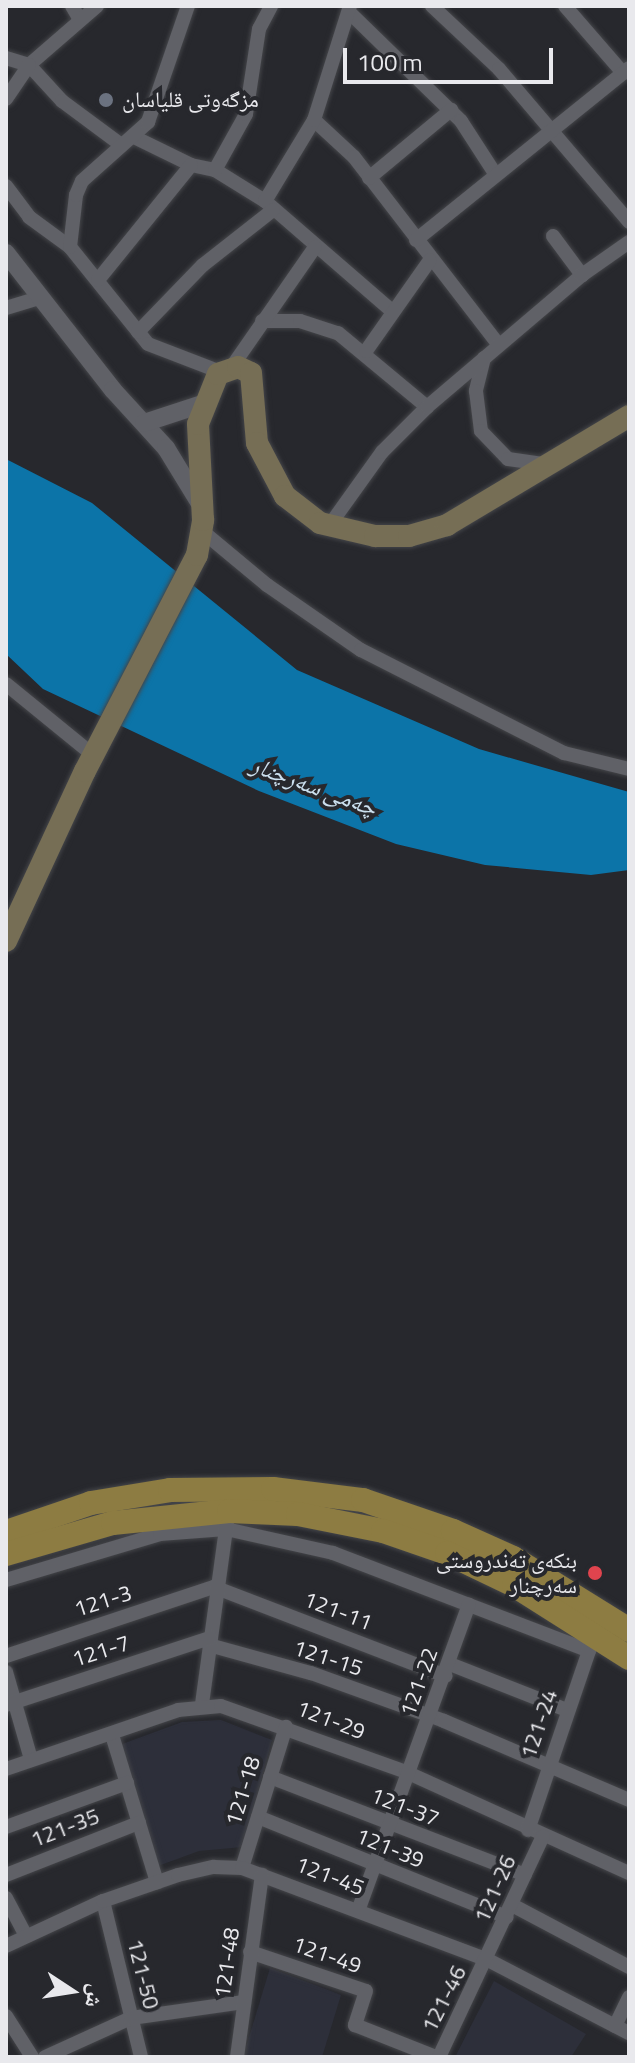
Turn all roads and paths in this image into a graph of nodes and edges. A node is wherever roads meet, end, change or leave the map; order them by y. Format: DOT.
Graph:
graph roads {
  1 [pos="72,6"];
  2 [pos="97,6"];
  3 [pos="188,6"];
  4 [pos="271,6"];
  5 [pos="432,6"];
  6 [pos="565,6"];
  7 [pos="350,9"];
  8 [pos="80,20"];
  9 [pos="6,58"];
  10 [pos="29,65"];
  11 [pos="626,70"];
  12 [pos="6,99"];
  13 [pos="451,110"];
  14 [pos="314,120"];
  15 [pos="552,130"];
  16 [pos="136,138"];
  17 [pos="120,144"];
  18 [pos="191,165"];
  19 [pos="215,170"];
  20 [pos="496,175"];
  21 [pos="369,178"];
  22 [pos="6,186"];
  23 [pos="269,205"];
  24 [pos="629,222"];
  25 [pos="553,236"];
  26 [pos="416,240"];
  27 [pos="629,242"];
  28 [pos="70,247"];
  29 [pos="315,247"];
  30 [pos="6,253"];
  31 [pos="430,260"];
  32 [pos="582,275"];
  33 [pos="98,280"];
  34 [pos="41,297"];
  35 [pos="6,308"];
  36 [pos="393,312"];
  37 [pos="262,321"];
  38 [pos="138,332"];
  39 [pos="499,345"];
  40 [pos="366,351"];
  41 [pos="484,358"];
  42 [pos="226,370"];
  43 [pos="202,404"];
  44 [pos="427,407"];
  45 [pos="629,416"];
  46 [pos="144,423"];
  47 [pos="549,464"];
  48 [pos="202,507"];
  49 [pos="329,526"];
  50 [pos="202,531"];
  51 [pos="6,684"];
  52 [pos="95,751"];
  53 [pos="629,769"];
  54 [pos="6,941"];
  55 [pos="227,1520"];
  56 [pos="33,1522"];
  57 [pos="6,1524"];
  58 [pos="6,1532"];
  59 [pos="6,1554"];
  60 [pos="6,1580"];
  61 [pos="214,1587"];
  62 [pos="469,1604"];
  63 [pos="629,1630"];
  64 [pos="209,1642"];
  65 [pos="592,1643"];
  66 [pos="6,1656"];
  67 [pos="629,1658"];
  68 [pos="448,1670"];
  69 [pos="6,1672"];
  70 [pos="11,1704"];
  71 [pos="202,1704"];
  72 [pos="567,1710"];
  73 [pos="430,1718"];
  74 [pos="286,1727"];
  75 [pos="112,1735"];
  76 [pos="31,1759"];
  77 [pos="549,1762"];
  78 [pos="6,1769"];
  79 [pos="406,1772"];
  80 [pos="270,1777"];
  81 [pos="127,1783"];
  82 [pos="629,1800"];
  83 [pos="258,1817"];
  84 [pos="139,1823"];
  85 [pos="389,1825"];
  86 [pos="6,1827"];
  87 [pos="528,1830"];
  88 [pos="543,1836"];
  89 [pos="374,1866"];
  90 [pos="242,1868"];
  91 [pos="629,1873"];
  92 [pos="6,1875"];
  93 [pos="262,1875"];
  94 [pos="525,1875"];
  95 [pos="157,1882"];
  96 [pos="6,1898"];
  97 [pos="103,1901"];
  98 [pos="358,1911"];
  99 [pos="510,1911"];
  100 [pos="25,1934"];
  101 [pos="6,1946"];
  102 [pos="250,1952"];
  103 [pos="488,1960"];
  104 [pos="629,1967"];
  105 [pos="629,1997"];
  106 [pos="244,2002"];
  107 [pos="6,2016"];
  108 [pos="131,2018"];
  109 [pos="615,2026"];
  110 [pos="10,2032"];
  111 [pos="629,2033"];
  112 [pos="32,2057"];
  113 [pos="45,2057"];
  114 [pos="141,2057"];
  115 [pos="237,2057"];
  116 [pos="437,2057"];
  1 -- 8 [label="street"];
  2 -- 8 [label="street"];
  3 -- 16 [label="street"];
  4 -- 19 [label="street"];
  5 -- 15 [label="street"];
  6 -- 11 [label="street"];
  7 -- 13 [label="street"];
  7 -- 14 [label="street"];
  8 -- 10 [label="street"];
  9 -- 10 [label="street"];
  10 -- 12 [label="street"];
  10 -- 17 [label="street"];
  11 -- 15 [label="street"];
  13 -- 20 [label="street"];
  13 -- 21 [label="street"];
  14 -- 21 [label="street"];
  14 -- 23 [label="street"];
  15 -- 20 [label="street"];
  15 -- 24 [label="street"];
  16 -- 17 [label="street"];
  16 -- 18 [label="street"];
  17 -- 28 [label="street"];
  18 -- 19 [label="street"];
  18 -- 33 [label="street"];
  19 -- 23 [label="street"];
  20 -- 26 [label="street"];
  21 -- 26 [label="street"];
  22 -- 28 [label="street"];
  23 -- 29 [label="street"];
  23 -- 38 [label="street"];
  25 -- 32 [label="street"];
  26 -- 31 [label="street"];
  27 -- 32 [label="street"];
  28 -- 33 [label="street"];
  29 -- 36 [label="street"];
  29 -- 37 [label="street"];
  30 -- 34 [label="street"];
  31 -- 36 [label="street"];
  31 -- 39 [label="street"];
  32 -- 39 [label="street"];
  33 -- 38 [label="street"];
  34 -- 35 [label="street"];
  34 -- 46 [label="street"];
  36 -- 40 [label="street"];
  37 -- 40 [label="street"];
  37 -- 42 [label="street"];
  38 -- 42 [label="street"];
  39 -- 41 [label="street"];
  40 -- 44 [label="street"];
  41 -- 44 [label="street"];
  41 -- 47 [label="street"];
  42 -- 43 [label="main road"];
  42 -- 49 [label="main road"];
  43 -- 46 [label="street"];
  43 -- 48 [label="main road"];
  44 -- 49 [label="street"];
  45 -- 47 [label="main road"];
  46 -- 48 [label="street"];
  47 -- 49 [label="main road"];
  48 -- 50 [label="main road"];
  50 -- 52 [label="main road"];
  50 -- 53 [label="street"];
  51 -- 52 [label="street"];
  52 -- 54 [label="main road"];
  55 -- 59 [label="main road"];
  55 -- 60 [label="street"];
  55 -- 61 [label="street"];
  55 -- 62 [label="street"];
  55 -- 65 [label="main road"];
  56 -- 57 [label="main road"];
  56 -- 58 [label="main road"];
  56 -- 63 [label="main road"];
  61 -- 64 [label="street"];
  61 -- 66 [label="street, 121-3"];
  61 -- 68 [label="street, 121-11"];
  62 -- 65 [label="street"];
  62 -- 68 [label="street, 121-22"];
  64 -- 70 [label="street, 121-7"];
  64 -- 71 [label="street"];
  64 -- 73 [label="street, 121-15"];
  65 -- 67 [label="main road"];
  65 -- 72 [label="street, 121-24"];
  68 -- 72 [label="street, 121-11"];
  68 -- 73 [label="street, 121-22"];
  69 -- 70 [label="street"];
  70 -- 76 [label="street"];
  71 -- 74 [label="street, 121-29"];
  71 -- 75 [label="street"];
  72 -- 77 [label="street, 121-24"];
  73 -- 77 [label="street, 121-15"];
  73 -- 79 [label="street, 121-22"];
  74 -- 79 [label="street, 121-29"];
  74 -- 80 [label="street, 121-18"];
  75 -- 76 [label="street"];
  75 -- 81 [label="street"];
  76 -- 78 [label="street"];
  77 -- 82 [label="street, 121-15"];
  77 -- 87 [label="street, 121-24"];
  79 -- 85 [label="street, 121-22"];
  79 -- 87 [label="street, 121-29"];
  80 -- 83 [label="street, 121-18"];
  80 -- 85 [label="street, 121-37"];
  81 -- 84 [label="street"];
  81 -- 86 [label="street"];
  83 -- 89 [label="street, 121-39"];
  83 -- 90 [label="street, 121-18"];
  84 -- 92 [label="street, 121-35"];
  84 -- 95 [label="street"];
  85 -- 89 [label="street, 121-22"];
  85 -- 94 [label="street, 121-37"];
  87 -- 88 [label="street, 121-29"];
  88 -- 91 [label="street, 121-29"];
  88 -- 94 [label="street, 121-26"];
  89 -- 98 [label="street, 121-22"];
  89 -- 99 [label="street, 121-39"];
  90 -- 93 [label="street, 121-45"];
  90 -- 95 [label="street, 121-45"];
  93 -- 98 [label="street, 121-45"];
  93 -- 102 [label="street, 121-48"];
  94 -- 99 [label="street, 121-26"];
  95 -- 97 [label="street, 121-45"];
  96 -- 100 [label="street"];
  97 -- 100 [label="street, 121-45"];
  97 -- 108 [label="street, 121-50"];
  98 -- 103 [label="street, 121-45"];
  99 -- 103 [label="street, 121-26"];
  99 -- 104 [label="street, 121-39"];
  100 -- 101 [label="street, 121-45"];
  102 -- 106 [label="street, 121-48"];
  102 -- 116 [label="street, 121-49"];
  103 -- 109 [label="street, 121-45"];
  103 -- 116 [label="street, 121-46"];
  105 -- 109 [label="street"];
  106 -- 108 [label="street"];
  106 -- 115 [label="street, 121-48"];
  107 -- 110 [label="street"];
  108 -- 113 [label="street"];
  108 -- 114 [label="street, 121-50"];
  109 -- 111 [label="street, 121-45"];
  110 -- 112 [label="street"];
}
